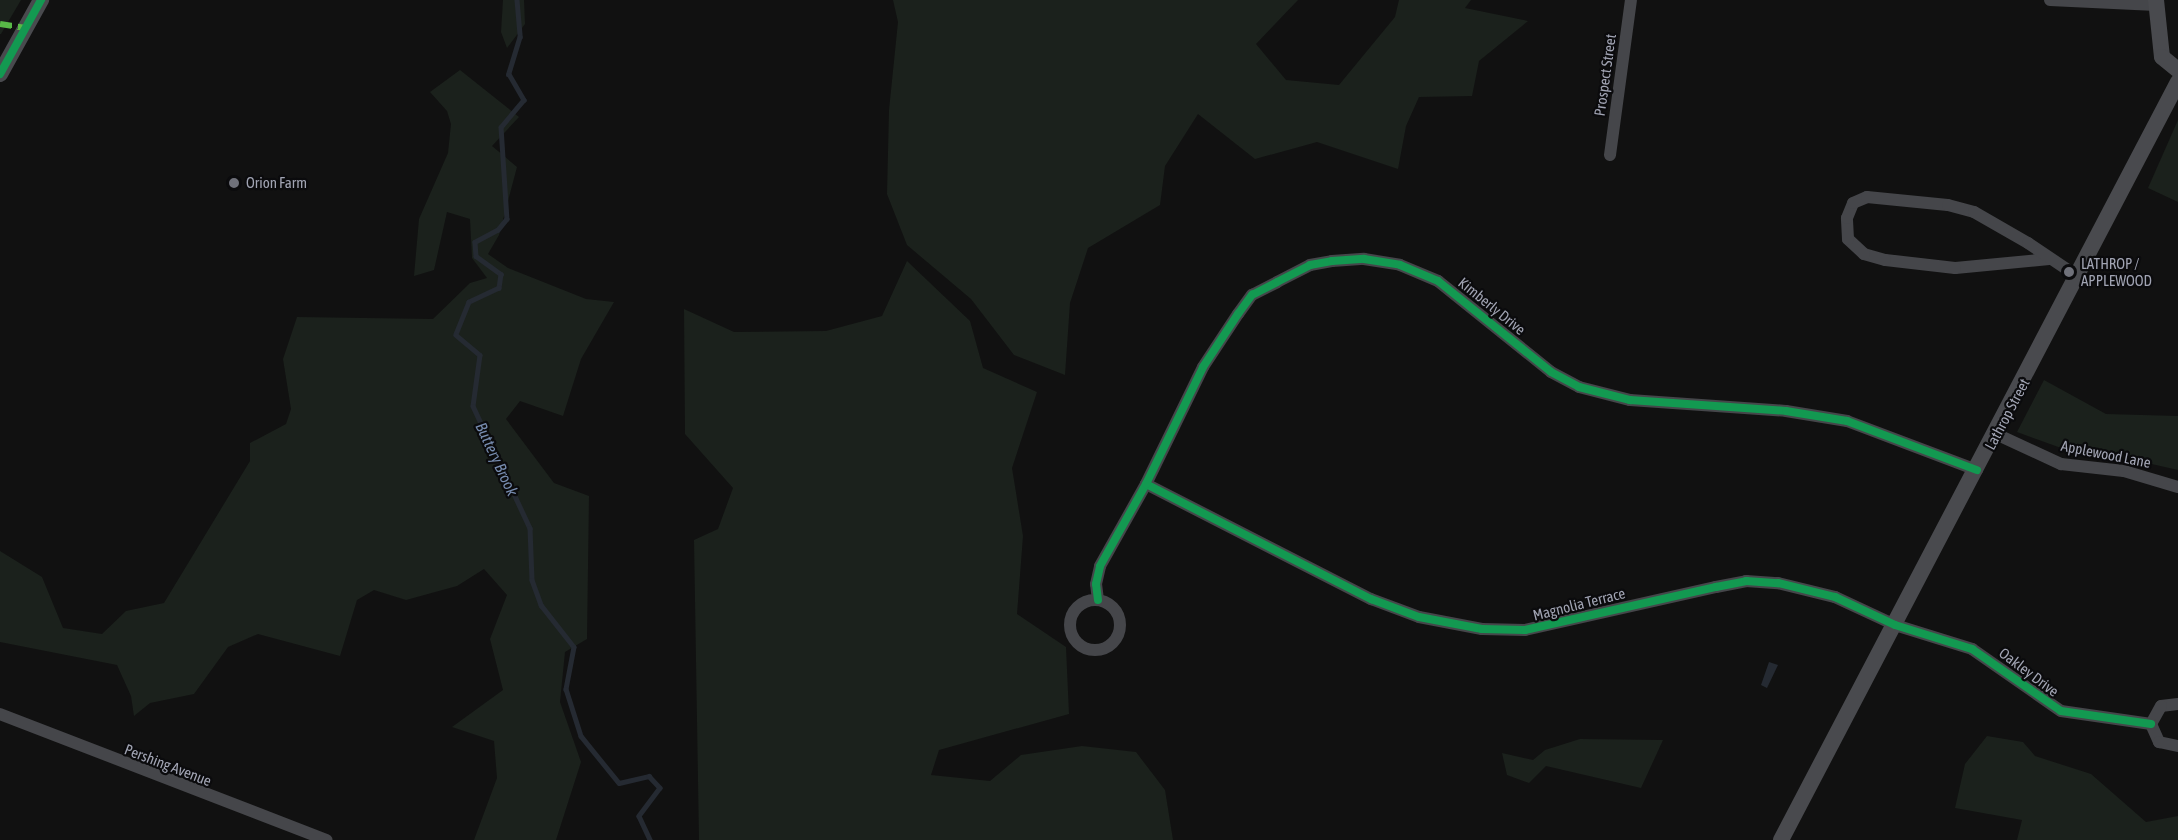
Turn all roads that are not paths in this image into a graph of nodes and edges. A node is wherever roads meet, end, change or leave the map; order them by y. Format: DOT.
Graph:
graph roads {
  1 [pos="41,0"];
  2 [pos="1631,0"];
  3 [pos="2050,0"];
  4 [pos="2156,3"];
  5 [pos="2178,70"];
  6 [pos="0,74"];
  7 [pos="2178,82"];
  8 [pos="1610,155"];
  9 [pos="2049,259"];
  10 [pos="2077,276"];
  11 [pos="1996,434"];
  12 [pos="1977,470"];
  13 [pos="1146,484"];
  14 [pos="2178,487"];
  15 [pos="1098,600"];
  16 [pos="1895,625"];
  17 [pos="2178,704"];
  18 [pos="0,714"];
  19 [pos="2151,724"];
  20 [pos="2178,746"];
  21 [pos="327,840"];
  22 [pos="1781,840"];
  1 -- 6 [label="street"];
  2 -- 8 [label="street, Prospect Street"];
  3 -- 4 [label="street"];
  4 -- 5 [label="street"];
  7 -- 10 [label="street, Lathrop Street"];
  9 -- 9 [label="street"];
  9 -- 10 [label="street"];
  10 -- 11 [label="street, Lathrop Street"];
  11 -- 12 [label="street, Lathrop Street"];
  11 -- 14 [label="street, Applewood Lane"];
  12 -- 13 [label="street, Kimberly Drive"];
  12 -- 16 [label="street, Lathrop Street"];
  13 -- 15 [label="street, Kimberly Drive"];
  13 -- 16 [label="street, Magnolia Terrace"];
  15 -- 15 [label="street"];
  16 -- 19 [label="street, Oakley Drive"];
  16 -- 22 [label="street, Lathrop Street"];
  17 -- 19 [label="street"];
  18 -- 21 [label="street, Pershing Avenue"];
  19 -- 20 [label="street"];
}
